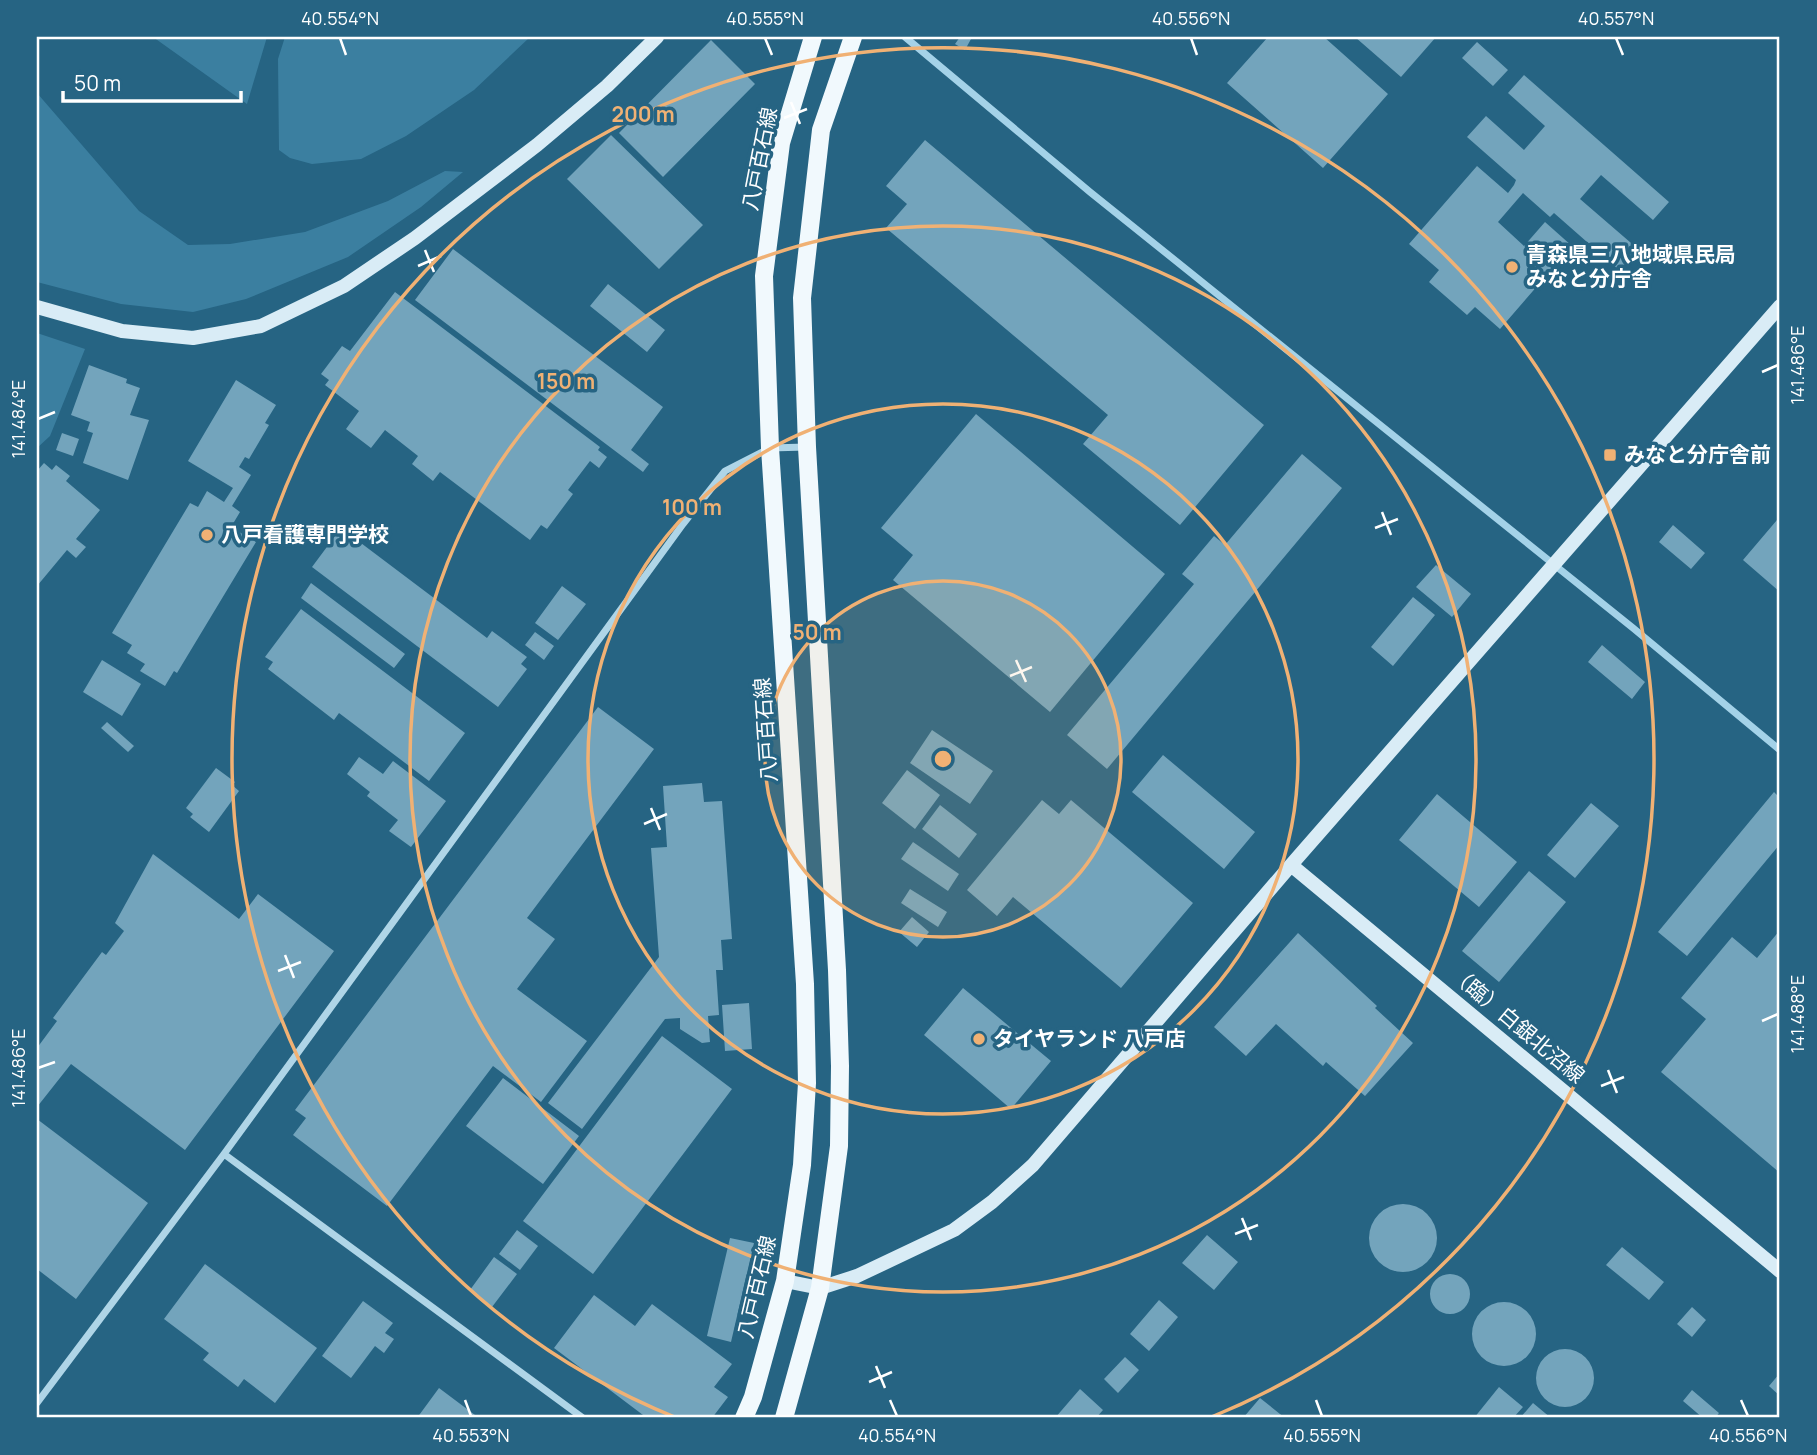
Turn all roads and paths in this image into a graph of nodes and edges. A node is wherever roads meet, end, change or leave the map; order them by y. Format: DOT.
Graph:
graph roads {
  1 [pos="657,37"];
  2 [pos="813,37"];
  3 [pos="853,37"];
  4 [pos="1780,306"];
  5 [pos="37,307"];
  6 [pos="807,447"];
  7 [pos="770,448"];
  8 [pos="1291,865"];
  9 [pos="224,1154"];
  10 [pos="1780,1270"];
  11 [pos="785,1280"];
  12 [pos="820,1288"];
  13 [pos="37,1403"];
  14 [pos="583,1418"];
  15 [pos="744,1418"];
  16 [pos="784,1418"];
  1 -- 5 [label="street"];
  2 -- 7 [label="main road, 八戸百石線"];
  3 -- 6 [label="main road"];
  4 -- 8 [label="street"];
  6 -- 7 [label="street"];
  6 -- 12 [label="main road"];
  7 -- 9 [label="street"];
  7 -- 11 [label="main road, 八戸百石線"];
  8 -- 10 [label="street, （臨）白銀北沼線"];
  8 -- 12 [label="street"];
  9 -- 13 [label="street"];
  9 -- 14 [label="street"];
  11 -- 12 [label="street"];
  11 -- 15 [label="main road, 八戸百石線"];
  12 -- 16 [label="main road"];
}
